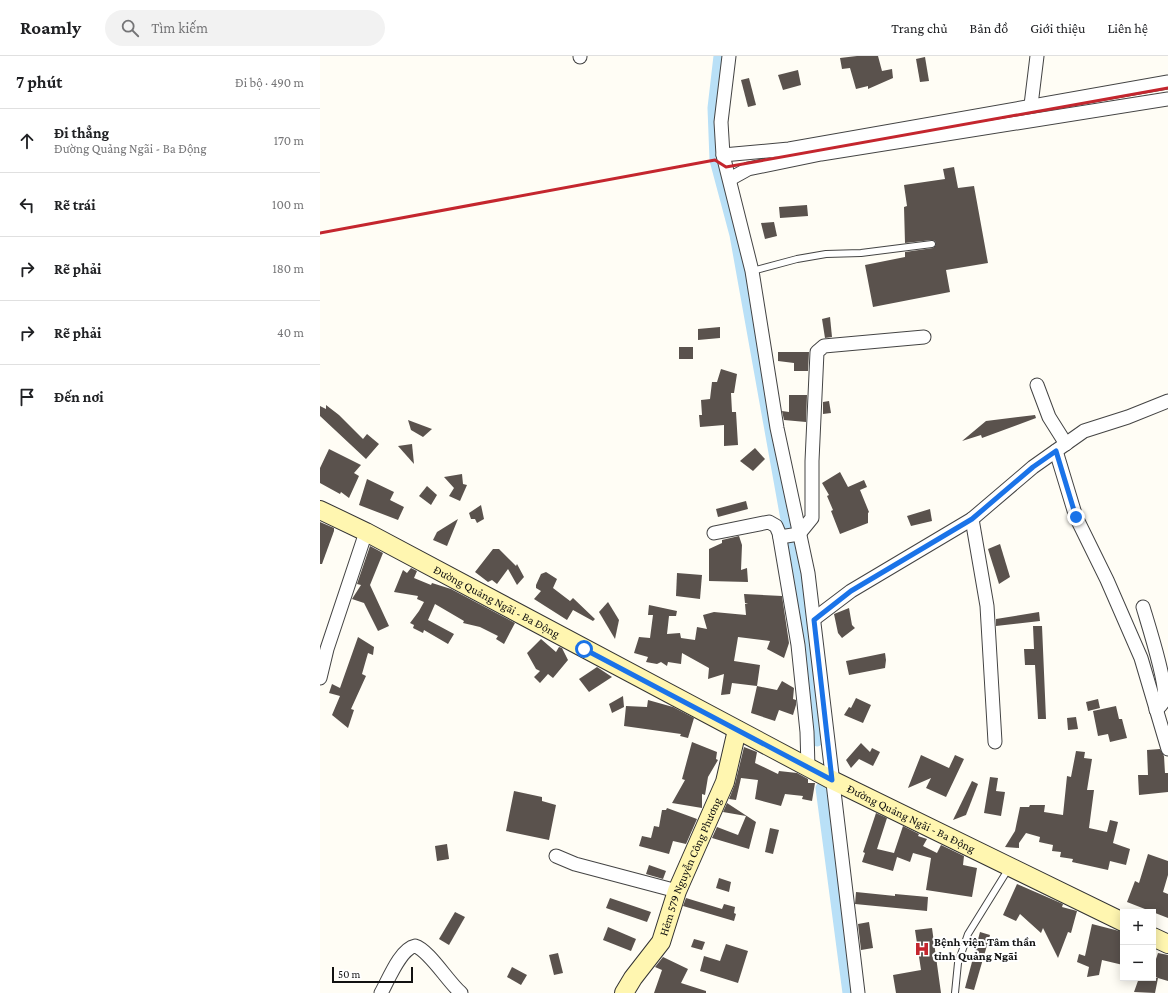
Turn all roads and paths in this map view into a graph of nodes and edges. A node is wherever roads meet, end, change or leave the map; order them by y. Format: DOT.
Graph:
graph roads {
  1 [pos="729,56"];
  2 [pos="1037,56"];
  3 [pos="1168,82"];
  4 [pos="1168,99"];
  5 [pos="1031,105"];
  6 [pos="723,155"];
  7 [pos="730,180"];
  8 [pos="932,244"];
  9 [pos="752,271"];
  10 [pos="924,337"];
  11 [pos="1037,385"];
  12 [pos="1168,401"];
  13 [pos="1061,448"];
  14 [pos="320,510"];
  15 [pos="972,519"];
  16 [pos="366,532"];
  17 [pos="714,533"];
  18 [pos="789,535"];
  19 [pos="1143,607"];
  20 [pos="814,620"];
  21 [pos="320,678"];
  22 [pos="1156,710"];
  23 [pos="737,730"];
  24 [pos="995,742"];
  25 [pos="1168,749"];
  26 [pos="808,768"];
  27 [pos="832,780"];
  28 [pos="556,856"];
  29 [pos="1010,867"];
  30 [pos="677,891"];
  31 [pos="1120,921"];
  32 [pos="1156,938"];
  33 [pos="1168,944"];
  34 [pos="381,993"];
  35 [pos="461,993"];
  36 [pos="624,993"];
  37 [pos="858,993"];
  38 [pos="955,993"];
  1 -- 6 [label="street"];
  2 -- 5 [label="street"];
  3 -- 5 [label="street"];
  4 -- 7 [label="street"];
  5 -- 6 [label="street"];
  6 -- 7 [label="street"];
  7 -- 9 [label="street"];
  8 -- 9 [label="lane"];
  9 -- 18 [label="street"];
  10 -- 18 [label="street"];
  11 -- 13 [label="street"];
  12 -- 13 [label="street"];
  13 -- 15 [label="street"];
  13 -- 22 [label="street"];
  14 -- 16 [label="main road, Đường Quảng Ngãi - Ba Động"];
  15 -- 20 [label="street"];
  15 -- 24 [label="street"];
  16 -- 21 [label="street"];
  16 -- 23 [label="main road, Đường Quảng Ngãi - Ba Động"];
  17 -- 18 [label="street"];
  18 -- 20 [label="street"];
  18 -- 26 [label="street"];
  19 -- 22 [label="street"];
  20 -- 27 [label="street"];
  22 -- 25 [label="street"];
  23 -- 26 [label="main road, Đường Quảng Ngãi - Ba Động"];
  23 -- 30 [label="main road, Hẻm 579 Nguyễn Công Phương"];
  26 -- 27 [label="main road, Đường Quảng Ngãi - Ba Động"];
  27 -- 29 [label="main road, Đường Quảng Ngãi - Ba Động"];
  27 -- 37 [label="street"];
  28 -- 30 [label="street"];
  29 -- 31 [label="main road, Đường Quảng Ngãi - Ba Động"];
  29 -- 38 [label="lane"];
  30 -- 36 [label="main road, Hẻm 579 Nguyễn Công Phương"];
  32 -- 33 [label="main road"];
  34 -- 35 [label="street"];
}
